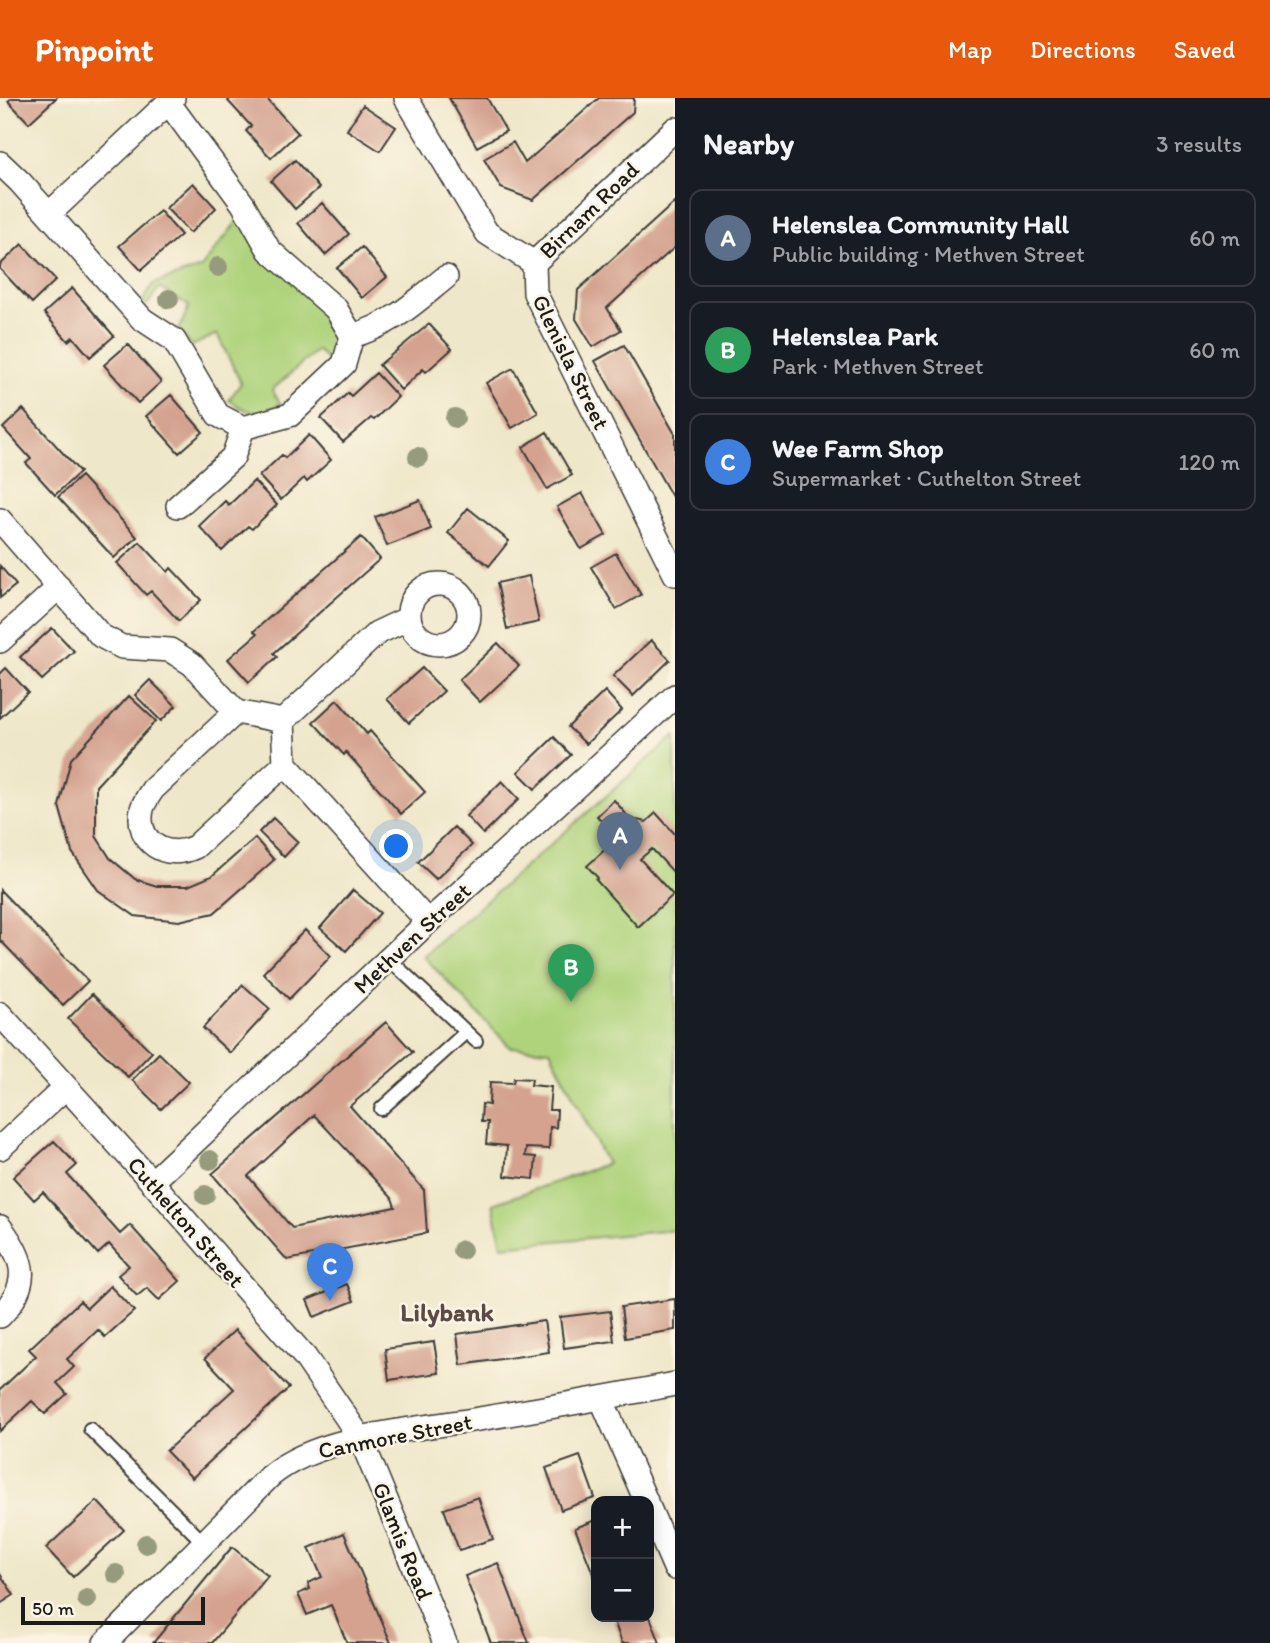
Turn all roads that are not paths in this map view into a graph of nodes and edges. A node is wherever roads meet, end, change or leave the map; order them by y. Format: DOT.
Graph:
graph roads {
  1 [pos="406,98"];
  2 [pos="171,100"];
  3 [pos="675,128"];
  4 [pos="0,163"];
  5 [pos="49,214"];
  6 [pos="534,263"];
  7 [pos="446,277"];
  8 [pos="352,337"];
  9 [pos="243,428"];
  10 [pos="178,506"];
  11 [pos="0,520"];
  12 [pos="675,574"];
  13 [pos="59,587"];
  14 [pos="409,618"];
  15 [pos="0,641"];
  16 [pos="675,696"];
  17 [pos="236,712"];
  18 [pos="283,721"];
  19 [pos="285,764"];
  20 [pos="428,922"];
  21 [pos="389,959"];
  22 [pos="0,1014"];
  23 [pos="466,1032"];
  24 [pos="476,1041"];
  25 [pos="66,1087"];
  26 [pos="381,1109"];
  27 [pos="0,1148"];
  28 [pos="152,1182"];
  29 [pos="0,1227"];
  30 [pos="0,1316"];
  31 [pos="675,1384"];
  32 [pos="601,1398"];
  33 [pos="90,1429"];
  34 [pos="361,1438"];
  35 [pos="644,1496"];
  36 [pos="654,1520"];
  37 [pos="204,1543"];
  38 [pos="675,1568"];
  39 [pos="105,1643"];
  40 [pos="445,1643"];
  1 -- 6 [label="street, Glenisla Street"];
  2 -- 5 [label="street"];
  2 -- 8 [label="street"];
  3 -- 6 [label="street, Birnam Road"];
  4 -- 5 [label="street"];
  5 -- 9 [label="street"];
  6 -- 12 [label="street, Glenisla Street"];
  7 -- 8 [label="street"];
  8 -- 9 [label="street"];
  9 -- 10 [label="street"];
  11 -- 13 [label="street"];
  13 -- 15 [label="street"];
  13 -- 17 [label="street"];
  14 -- 18 [label="street"];
  16 -- 20 [label="street, Methven Street"];
  17 -- 18 [label="street"];
  17 -- 19 [label="street"];
  18 -- 19 [label="street"];
  19 -- 20 [label="street"];
  20 -- 21 [label="street, Methven Street"];
  21 -- 23 [label="lane"];
  21 -- 28 [label="street, Methven Street"];
  22 -- 25 [label="street, Cuthelton Street"];
  23 -- 24 [label="lane"];
  23 -- 26 [label="lane"];
  25 -- 27 [label="street"];
  25 -- 28 [label="street, Cuthelton Street"];
  28 -- 34 [label="street, Cuthelton Street"];
  29 -- 30 [label="street"];
  31 -- 32 [label="street, Canmore Street"];
  32 -- 34 [label="street, Canmore Street"];
  32 -- 35 [label="street"];
  33 -- 37 [label="lane"];
  34 -- 37 [label="street, Canmore Street"];
  34 -- 40 [label="street, Glamis Road"];
  36 -- 38 [label="street"];
  37 -- 39 [label="street, Canmore Street"];
}
